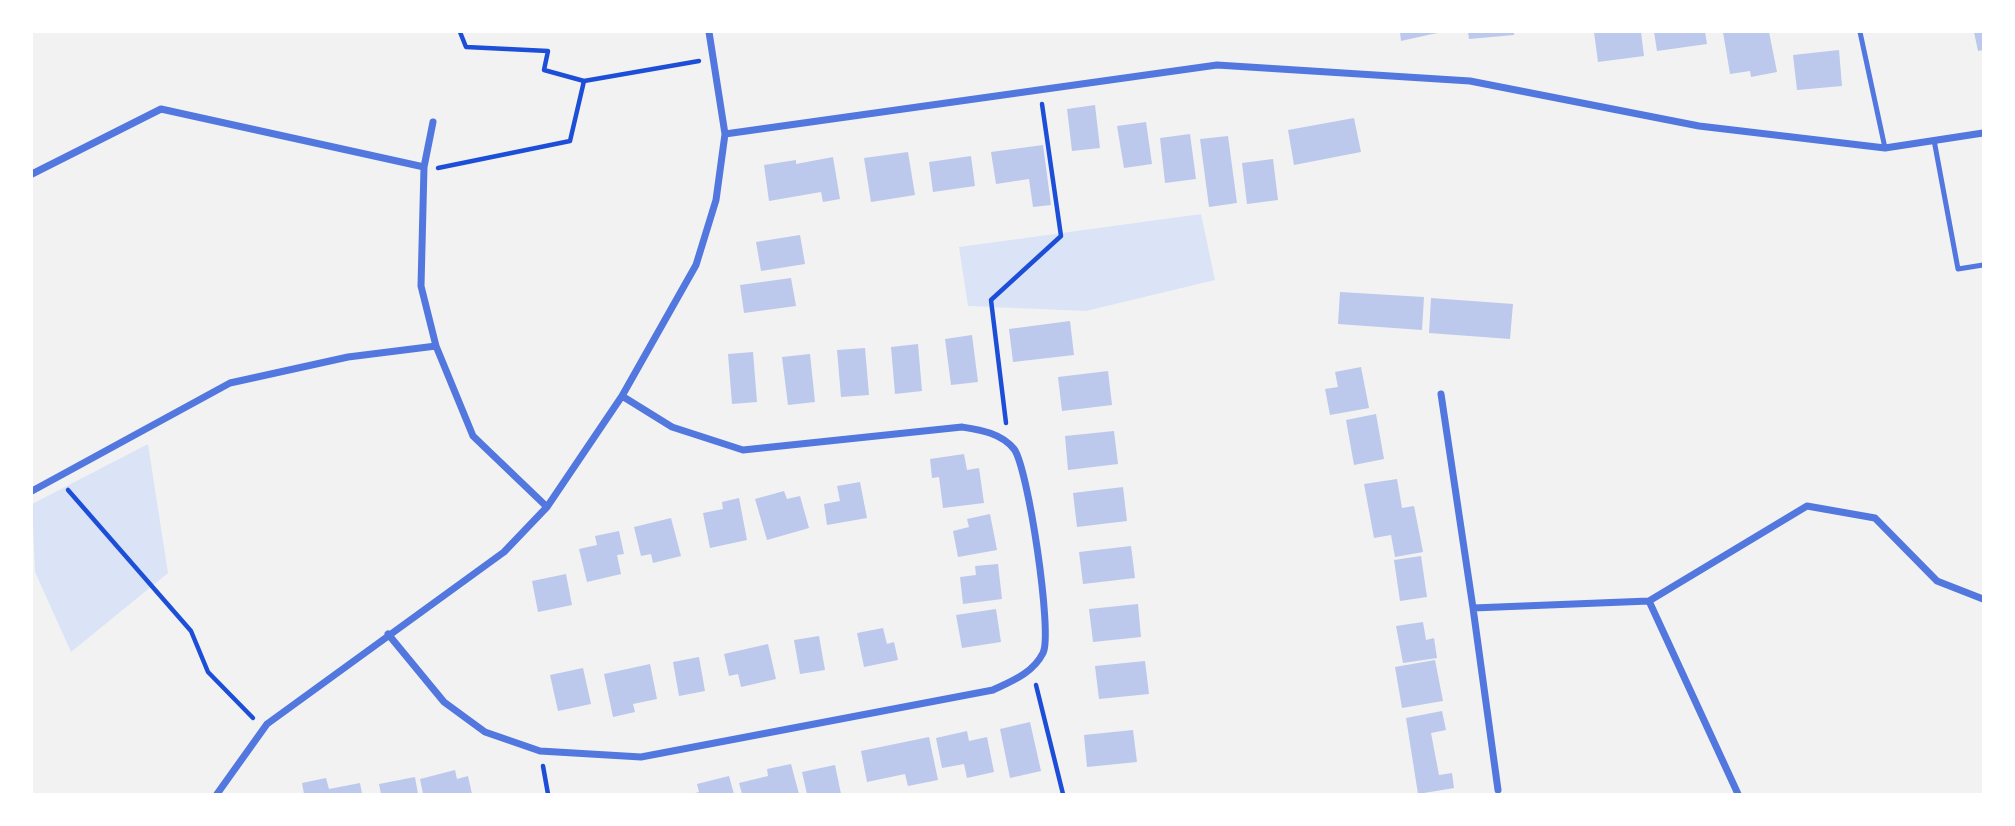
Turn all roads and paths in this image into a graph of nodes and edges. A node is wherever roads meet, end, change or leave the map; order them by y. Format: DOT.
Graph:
graph roads {
  1 [pos="460,32"];
  2 [pos="709,32"];
  3 [pos="1860,32"];
  4 [pos="714,58"];
  5 [pos="584,81"];
  6 [pos="1040,89"];
  7 [pos="433,122"];
  8 [pos="1983,133"];
  9 [pos="725,134"];
  10 [pos="1934,140"];
  11 [pos="1885,148"];
  12 [pos="424,169"];
  13 [pos="32,174"];
  14 [pos="1983,265"];
  15 [pos="436,346"];
  16 [pos="1441,394"];
  17 [pos="622,396"];
  18 [pos="1009,445"];
  19 [pos="57,478"];
  20 [pos="32,491"];
  21 [pos="547,507"];
  22 [pos="1983,599"];
  23 [pos="1649,601"];
  24 [pos="1473,608"];
  25 [pos="388,634"];
  26 [pos="1032,667"];
  27 [pos="263,729"];
  28 [pos="541,751"];
  29 [pos="1498,790"];
  30 [pos="217,794"];
  31 [pos="548,794"];
  32 [pos="1063,794"];
  33 [pos="1738,794"];
  1 -- 5 [label="path"];
  2 -- 4 [label="street"];
  3 -- 11 [label="lane"];
  4 -- 5 [label="path"];
  4 -- 9 [label="street"];
  5 -- 12 [label="path"];
  6 -- 9 [label="street"];
  6 -- 11 [label="street"];
  6 -- 18 [label="path"];
  7 -- 12 [label="street"];
  8 -- 10 [label="street"];
  9 -- 17 [label="street"];
  10 -- 11 [label="street"];
  10 -- 14 [label="lane"];
  12 -- 13 [label="street"];
  12 -- 15 [label="street"];
  15 -- 19 [label="street"];
  15 -- 21 [label="street"];
  16 -- 24 [label="street"];
  17 -- 18 [label="street"];
  17 -- 21 [label="street"];
  18 -- 26 [label="street"];
  19 -- 20 [label="street"];
  19 -- 27 [label="path"];
  21 -- 25 [label="street"];
  22 -- 23 [label="street"];
  23 -- 24 [label="street"];
  23 -- 33 [label="street"];
  24 -- 29 [label="street"];
  25 -- 27 [label="street"];
  25 -- 28 [label="street"];
  26 -- 28 [label="street"];
  26 -- 32 [label="path"];
  27 -- 30 [label="street"];
  28 -- 31 [label="path"];
}
